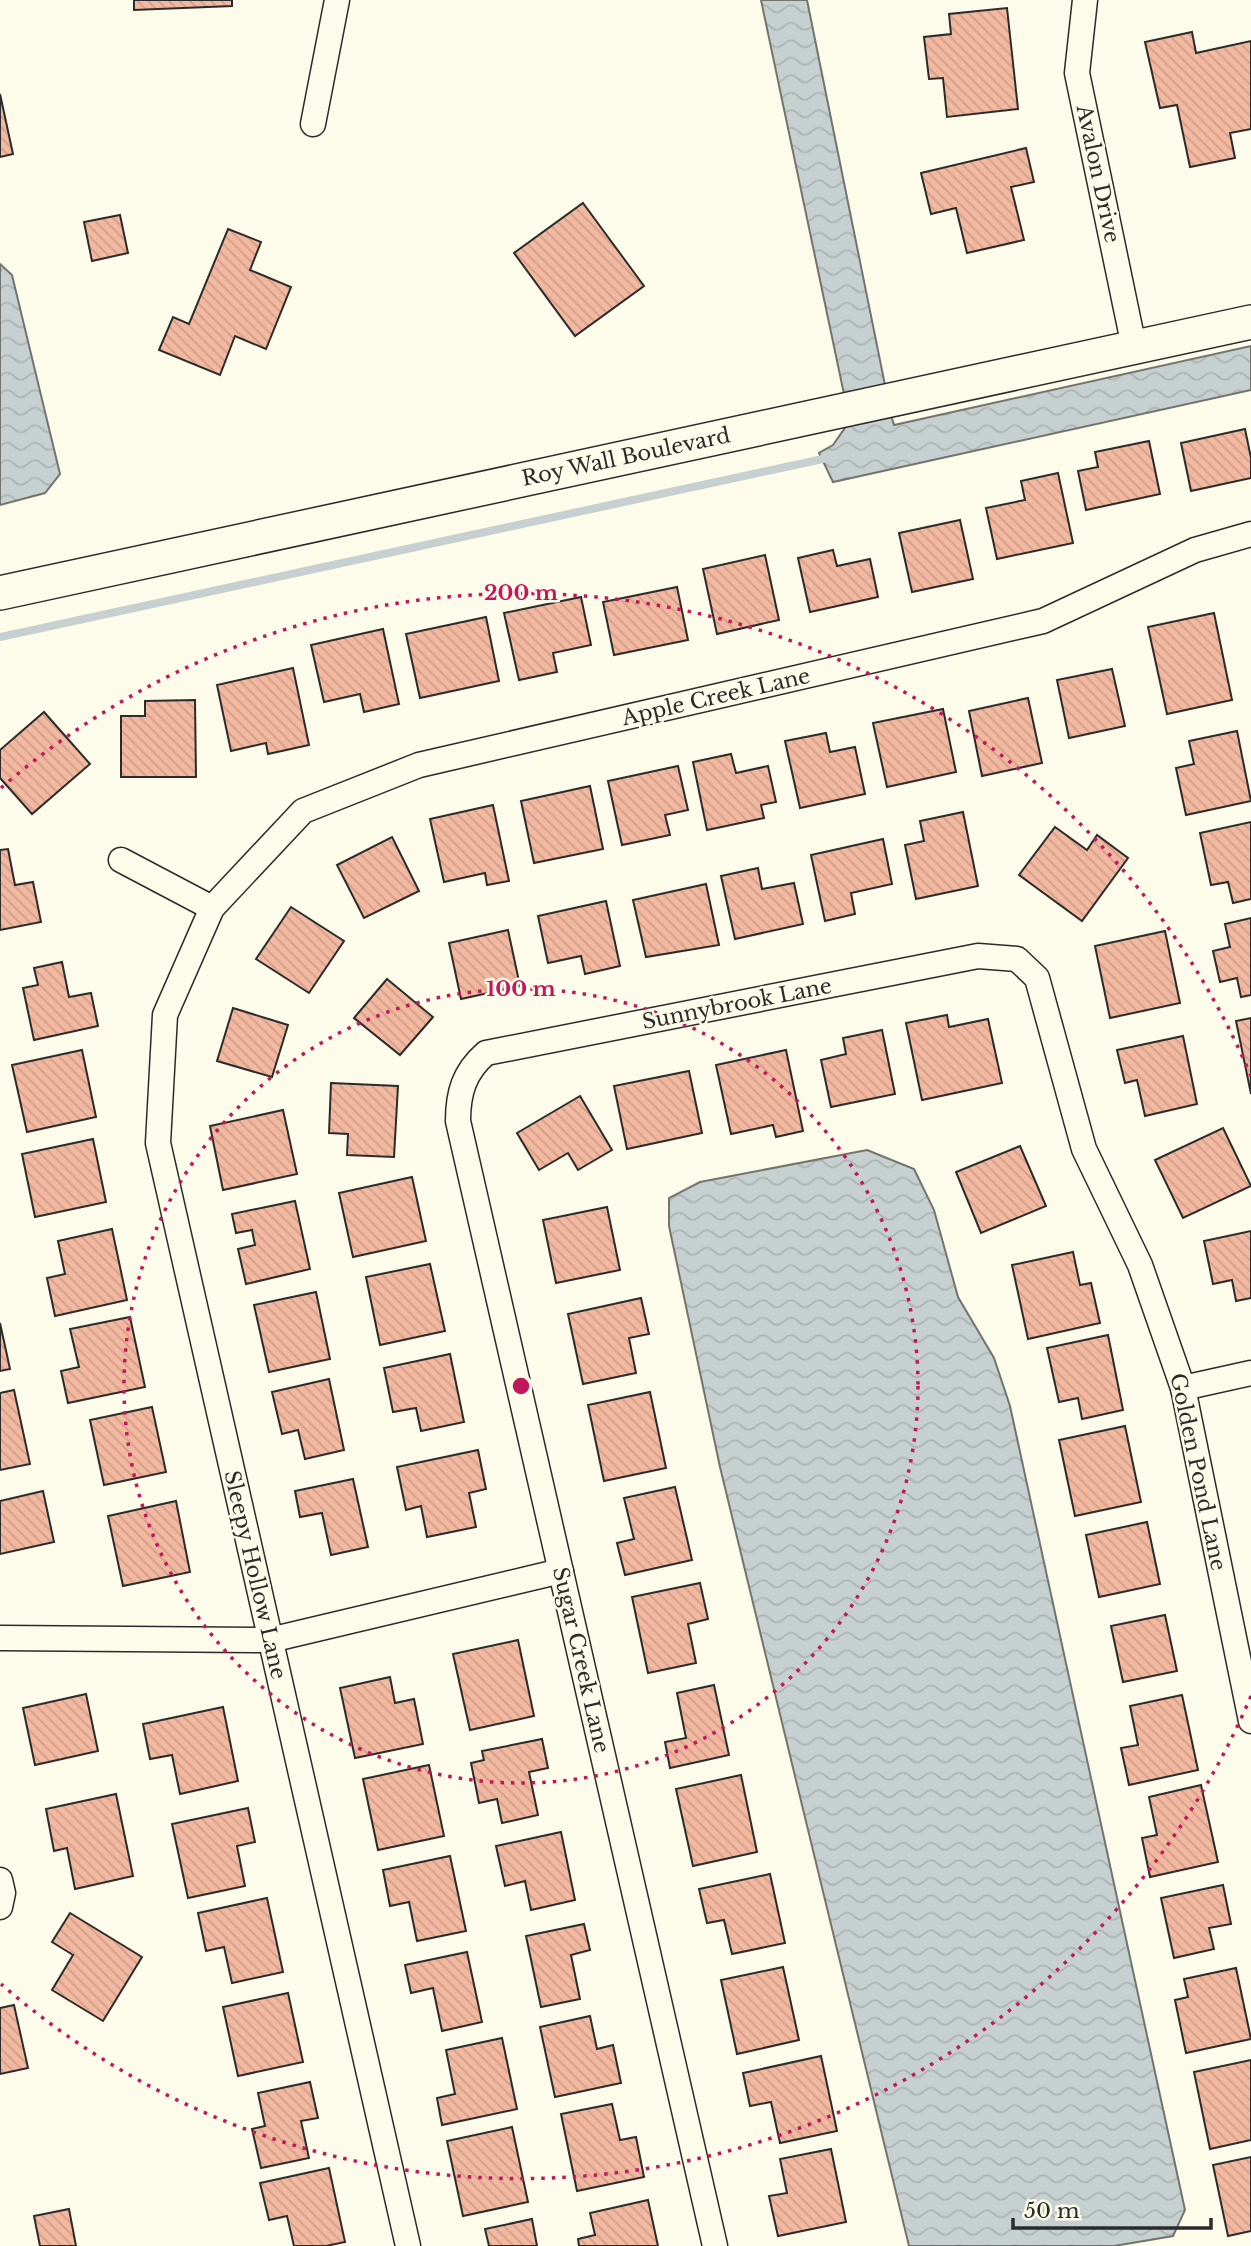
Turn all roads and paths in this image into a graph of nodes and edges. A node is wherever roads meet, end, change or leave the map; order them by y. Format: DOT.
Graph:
graph roads {
  1 [pos="337,0"];
  2 [pos="1085,0"];
  3 [pos="313,124"];
  4 [pos="1251,322"];
  5 [pos="1134,347"];
  6 [pos="1251,534"];
  7 [pos="0,593"];
  8 [pos="121,860"];
  9 [pos="212,908"];
  10 [pos="1017,959"];
  11 [pos="468,1074"];
  12 [pos="1251,1373"];
  13 [pos="1183,1388"];
  14 [pos="561,1571"];
  15 [pos="0,1638"];
  16 [pos="270,1640"];
  17 [pos="1251,1721"];
  18 [pos="0,1880"];
  19 [pos="0,1907"];
  20 [pos="408,2246"];
  21 [pos="715,2246"];
  1 -- 3 [label="street"];
  2 -- 5 [label="street, Avalon Drive"];
  4 -- 5 [label="street, Roy Wall Boulevard"];
  5 -- 7 [label="street, Roy Wall Boulevard"];
  6 -- 9 [label="street, Apple Creek Lane"];
  8 -- 9 [label="street"];
  9 -- 16 [label="street, Sleepy Hollow Lane"];
  10 -- 11 [label="street, Sunnybrook Lane"];
  10 -- 13 [label="street, Golden Pond Lane"];
  11 -- 14 [label="street, Sugar Creek Lane"];
  12 -- 13 [label="street"];
  13 -- 17 [label="street, Golden Pond Lane"];
  14 -- 16 [label="street"];
  14 -- 21 [label="street, Sugar Creek Lane"];
  15 -- 16 [label="street"];
  16 -- 20 [label="street, Sleepy Hollow Lane"];
  18 -- 19 [label="street"];
}
